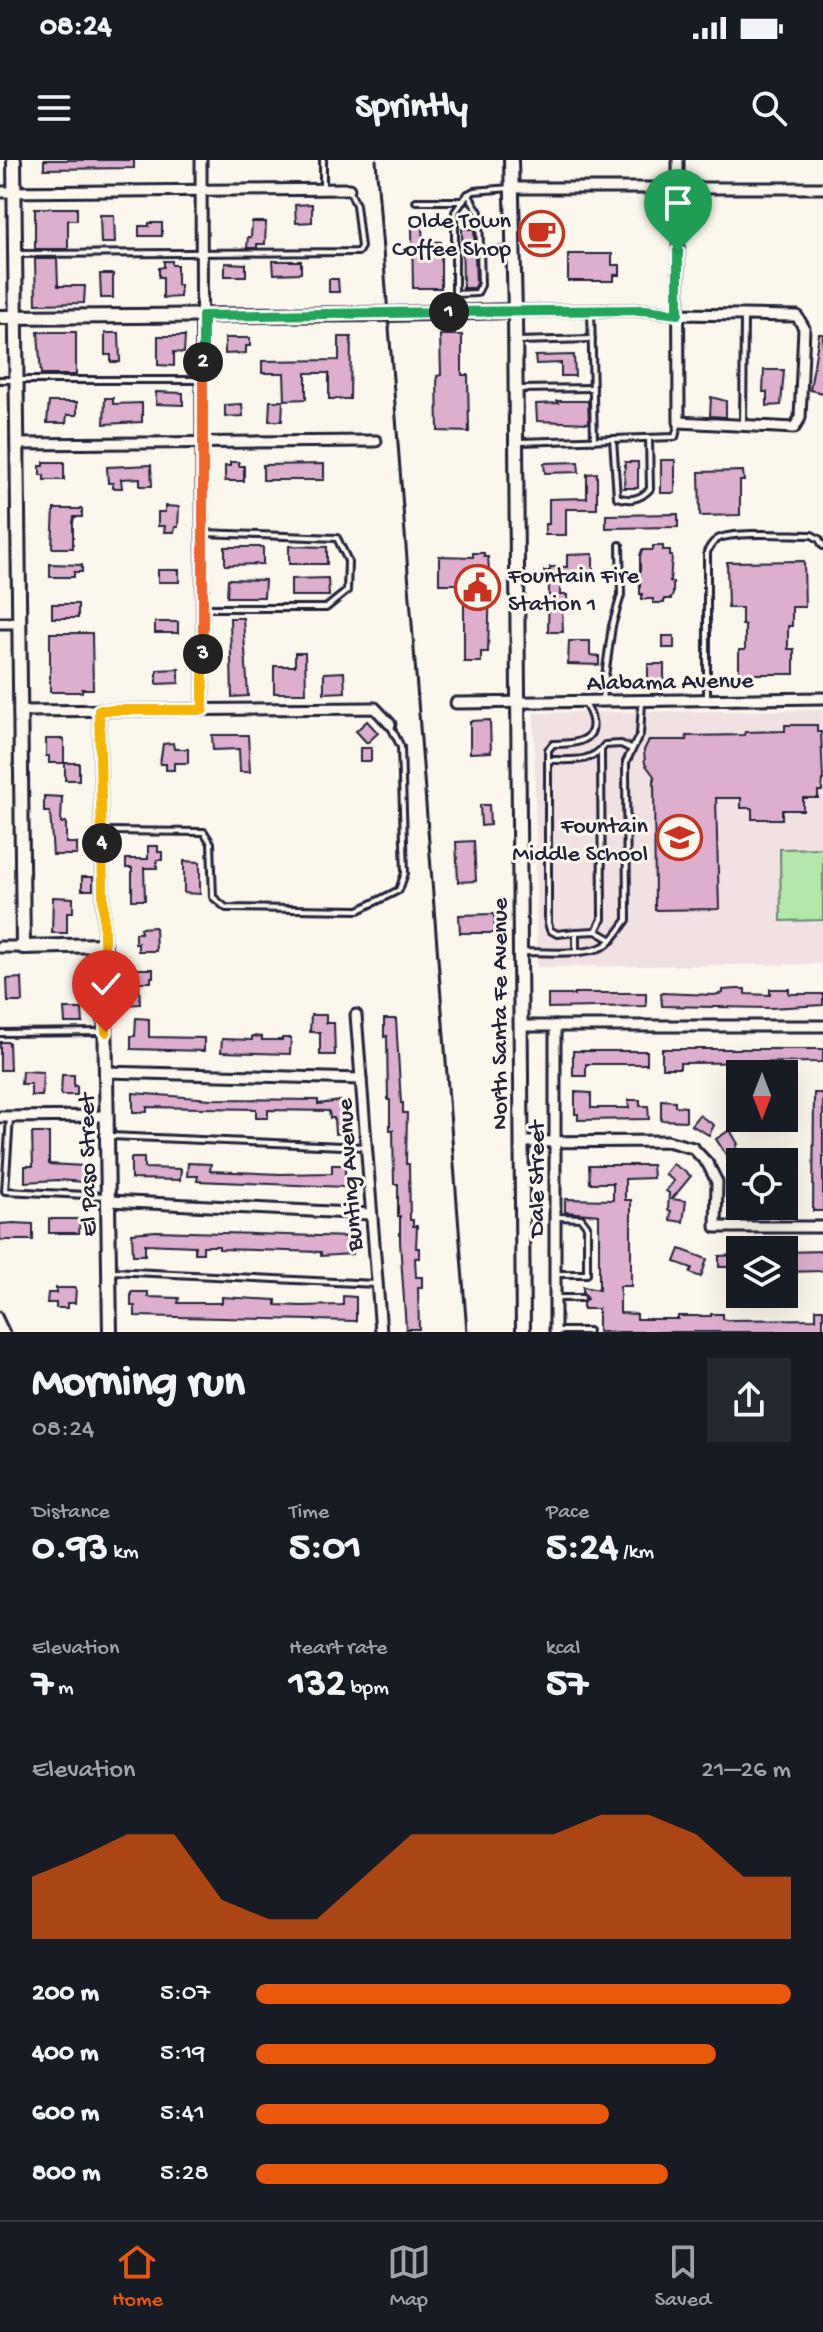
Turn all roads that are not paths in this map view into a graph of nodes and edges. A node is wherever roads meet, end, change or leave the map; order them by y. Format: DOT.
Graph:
graph roads {
  1 [pos="14,160"];
  2 [pos="201,160"];
  3 [pos="323,160"];
  4 [pos="511,160"];
  5 [pos="678,160"];
  6 [pos="511,188"];
  7 [pos="678,188"];
  8 [pos="823,188"];
  9 [pos="349,189"];
  10 [pos="323,190"];
  11 [pos="202,191"];
  12 [pos="0,192"];
  13 [pos="15,192"];
  14 [pos="468,194"];
  15 [pos="416,201"];
  16 [pos="463,201"];
  17 [pos="513,250"];
  18 [pos="480,251"];
  19 [pos="15,254"];
  20 [pos="203,254"];
  21 [pos="455,294"];
  22 [pos="591,310"];
  23 [pos="515,311"];
  24 [pos="455,312"];
  25 [pos="678,314"];
  26 [pos="15,316"];
  27 [pos="203,316"];
  28 [pos="744,316"];
  29 [pos="0,317"];
  30 [pos="592,339"];
  31 [pos="515,341"];
  32 [pos="0,380"];
  33 [pos="15,380"];
  34 [pos="203,380"];
  35 [pos="593,388"];
  36 [pos="516,389"];
  37 [pos="679,422"];
  38 [pos="743,426"];
  39 [pos="649,438"];
  40 [pos="613,439"];
  41 [pos="594,440"];
  42 [pos="376,441"];
  43 [pos="203,443"];
  44 [pos="516,443"];
  45 [pos="0,444"];
  46 [pos="16,444"];
  47 [pos="203,533"];
  48 [pos="620,545"];
  49 [pos="823,546"];
  50 [pos="203,608"];
  51 [pos="0,623"];
  52 [pos="18,623"];
  53 [pos="823,698"];
  54 [pos="707,699"];
  55 [pos="642,700"];
  56 [pos="517,701"];
  57 [pos="584,701"];
  58 [pos="601,701"];
  59 [pos="456,703"];
  60 [pos="99,710"];
  61 [pos="203,710"];
  62 [pos="19,711"];
  63 [pos="390,724"];
  64 [pos="631,749"];
  65 [pos="601,751"];
  66 [pos="548,762"];
  67 [pos="102,831"];
  68 [pos="596,931"];
  69 [pos="576,932"];
  70 [pos="612,940"];
  71 [pos="104,945"];
  72 [pos="0,947"];
  73 [pos="23,947"];
  74 [pos="519,952"];
  75 [pos="576,952"];
  76 [pos="356,1015"];
  77 [pos="521,1026"];
  78 [pos="555,1026"];
  79 [pos="823,1026"];
  80 [pos="106,1032"];
  81 [pos="0,1033"];
  82 [pos="106,1072"];
  83 [pos="361,1079"];
  84 [pos="107,1116"];
  85 [pos="5,1117"];
  86 [pos="108,1136"];
  87 [pos="555,1141"];
  88 [pos="521,1142"];
  89 [pos="366,1147"];
  90 [pos="109,1199"];
  91 [pos="371,1214"];
  92 [pos="555,1217"];
  93 [pos="823,1227"];
  94 [pos="110,1271"];
  95 [pos="555,1274"];
  96 [pos="377,1284"];
  97 [pos="555,1298"];
  98 [pos="582,1298"];
  99 [pos="588,1331"];
  100 [pos="110,1332"];
  101 [pos="381,1332"];
  102 [pos="523,1332"];
  103 [pos="555,1332"];
  1 -- 13 [label="main road"];
  2 -- 11 [label="street"];
  3 -- 10 [label="lane"];
  4 -- 6 [label="main road, North Santa Fe Avenue"];
  5 -- 7 [label="street"];
  6 -- 7 [label="street"];
  6 -- 14 [label="lane"];
  6 -- 17 [label="main road, North Santa Fe Avenue"];
  7 -- 8 [label="street"];
  7 -- 25 [label="street"];
  9 -- 10 [label="street"];
  9 -- 20 [label="lane"];
  10 -- 11 [label="street"];
  11 -- 13 [label="street"];
  11 -- 20 [label="street"];
  12 -- 13 [label="street"];
  13 -- 19 [label="main road"];
  14 -- 16 [label="lane"];
  14 -- 18 [label="lane"];
  15 -- 16 [label="lane"];
  16 -- 21 [label="lane"];
  17 -- 18 [label="lane"];
  17 -- 23 [label="main road, North Santa Fe Avenue"];
  18 -- 21 [label="lane"];
  19 -- 20 [label="lane"];
  19 -- 26 [label="main road"];
  20 -- 27 [label="street"];
  21 -- 24 [label="lane"];
  22 -- 23 [label="street"];
  22 -- 25 [label="street"];
  22 -- 30 [label="lane"];
  23 -- 24 [label="main road"];
  23 -- 31 [label="main road, North Santa Fe Avenue"];
  24 -- 27 [label="main road"];
  25 -- 28 [label="street"];
  25 -- 37 [label="street"];
  26 -- 27 [label="main road"];
  26 -- 29 [label="main road"];
  26 -- 33 [label="main road"];
  27 -- 34 [label="street"];
  28 -- 38 [label="lane"];
  28 -- 38 [label="street"];
  30 -- 31 [label="lane"];
  30 -- 35 [label="lane"];
  31 -- 36 [label="main road, North Santa Fe Avenue"];
  32 -- 33 [label="lane"];
  33 -- 34 [label="lane"];
  33 -- 46 [label="main road"];
  34 -- 43 [label="street"];
  35 -- 36 [label="lane"];
  35 -- 41 [label="lane"];
  36 -- 44 [label="main road, North Santa Fe Avenue"];
  37 -- 38 [label="street"];
  37 -- 39 [label="lane"];
  39 -- 40 [label="lane"];
  39 -- 40 [label="lane"];
  40 -- 41 [label="lane"];
  41 -- 44 [label="lane"];
  42 -- 43 [label="street"];
  43 -- 46 [label="street"];
  43 -- 47 [label="street"];
  44 -- 56 [label="main road, North Santa Fe Avenue"];
  45 -- 46 [label="main road"];
  46 -- 52 [label="main road"];
  47 -- 50 [label="street"];
  47 -- 50 [label="lane"];
  48 -- 58 [label="lane"];
  49 -- 54 [label="lane"];
  50 -- 61 [label="street"];
  51 -- 52 [label="street"];
  52 -- 62 [label="main road"];
  53 -- 54 [label="street, Alabama Avenue"];
  54 -- 55 [label="street, Alabama Avenue"];
  55 -- 58 [label="street, Alabama Avenue"];
  55 -- 64 [label="lane"];
  56 -- 57 [label="street, Alabama Avenue"];
  56 -- 59 [label="street, Alabama Avenue"];
  56 -- 74 [label="main road, North Santa Fe Avenue"];
  57 -- 58 [label="street, Alabama Avenue"];
  57 -- 66 [label="lane"];
  60 -- 61 [label="street"];
  60 -- 62 [label="street"];
  60 -- 67 [label="street, El Paso Street"];
  61 -- 63 [label="street"];
  62 -- 73 [label="main road"];
  63 -- 67 [label="lane"];
  64 -- 65 [label="lane"];
  64 -- 70 [label="lane"];
  65 -- 66 [label="lane"];
  65 -- 68 [label="lane"];
  66 -- 69 [label="lane"];
  67 -- 71 [label="street, El Paso Street"];
  68 -- 69 [label="lane"];
  68 -- 70 [label="lane"];
  69 -- 75 [label="lane"];
  70 -- 75 [label="lane"];
  71 -- 73 [label="main road"];
  71 -- 80 [label="main road, El Paso Street"];
  72 -- 73 [label="street"];
  74 -- 75 [label="lane"];
  74 -- 77 [label="main road, North Santa Fe Avenue"];
  76 -- 83 [label="street, Bunting Avenue"];
  77 -- 78 [label="street"];
  77 -- 88 [label="main road, North Santa Fe Avenue"];
  78 -- 79 [label="street"];
  78 -- 87 [label="street, Dale Street"];
  80 -- 81 [label="lane"];
  80 -- 82 [label="main road, El Paso Street"];
  82 -- 83 [label="street"];
  82 -- 84 [label="main road, El Paso Street"];
  83 -- 89 [label="street, Bunting Avenue"];
  84 -- 85 [label="street"];
  84 -- 86 [label="main road, El Paso Street"];
  85 -- 90 [label="lane"];
  86 -- 89 [label="lane"];
  86 -- 90 [label="main road, El Paso Street"];
  87 -- 88 [label="street"];
  87 -- 92 [label="street, Dale Street"];
  87 -- 93 [label="street"];
  88 -- 102 [label="main road, North Santa Fe Avenue"];
  89 -- 91 [label="street, Bunting Avenue"];
  90 -- 91 [label="street"];
  90 -- 94 [label="main road, El Paso Street"];
  91 -- 96 [label="street, Bunting Avenue"];
  92 -- 95 [label="street, Dale Street"];
  92 -- 95 [label="lane"];
  94 -- 96 [label="lane"];
  94 -- 100 [label="main road, El Paso Street"];
  95 -- 97 [label="street, Dale Street"];
  96 -- 101 [label="street, Bunting Avenue"];
  97 -- 98 [label="lane"];
  97 -- 103 [label="street, Dale Street"];
  99 -- 103 [label="lane"];
}
